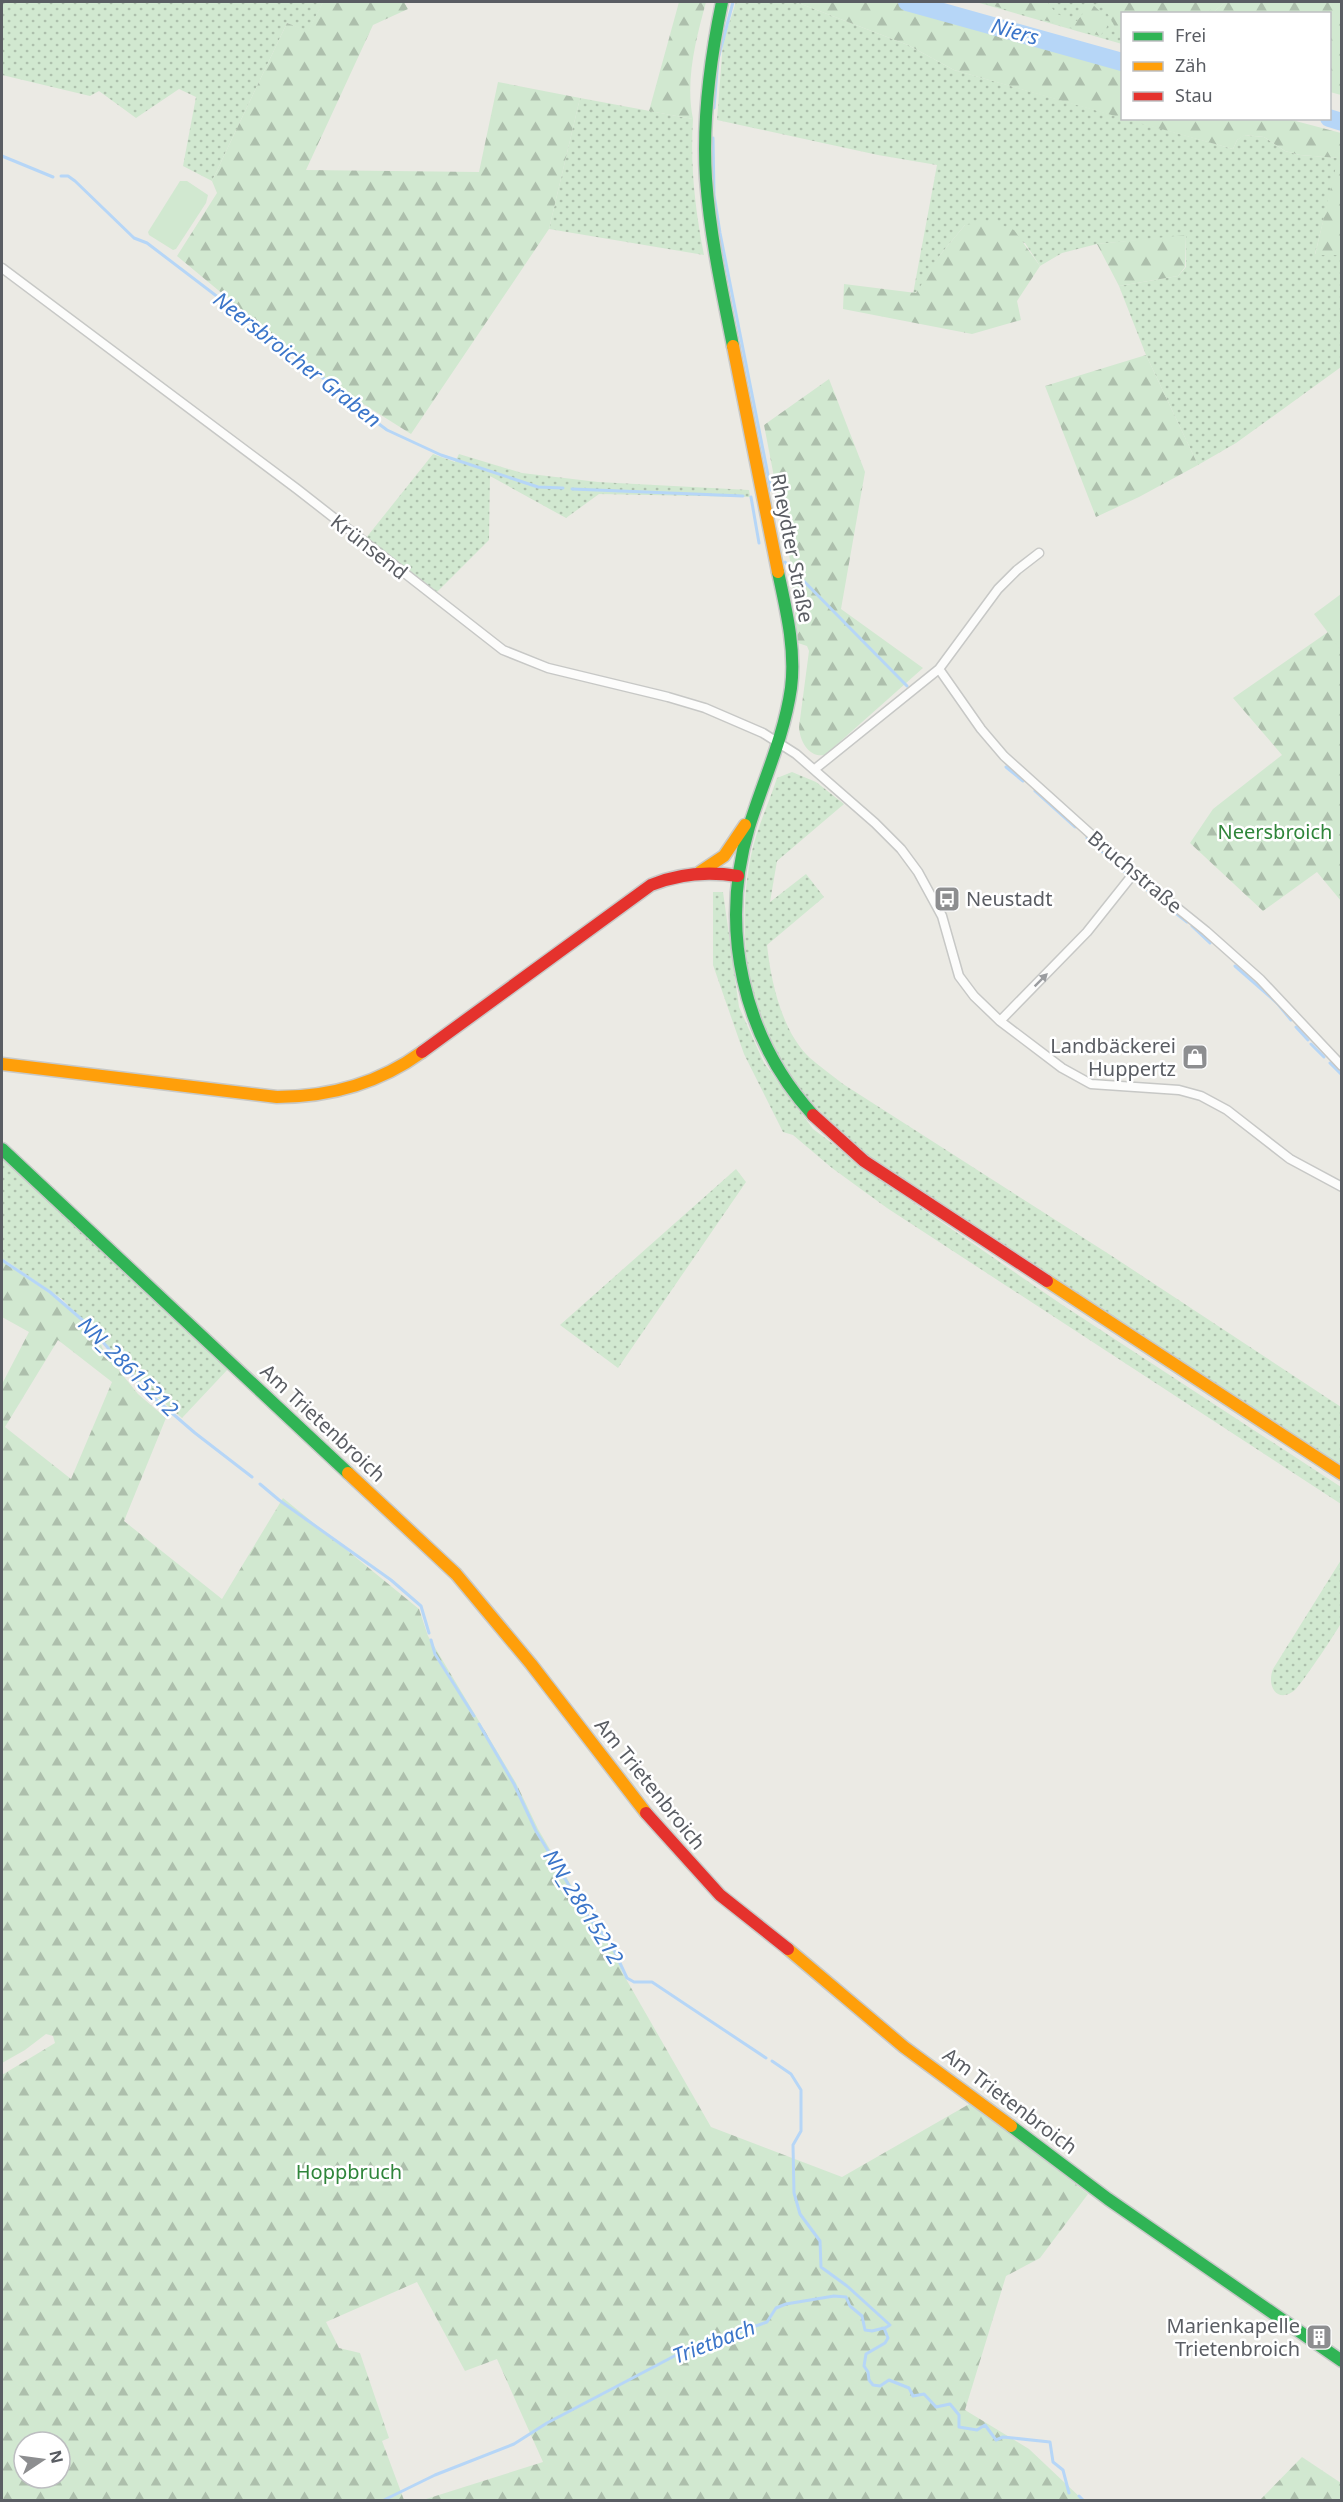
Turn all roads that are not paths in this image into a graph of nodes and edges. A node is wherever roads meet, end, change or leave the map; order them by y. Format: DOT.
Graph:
graph roads {
  1 [pos="723,2"];
  2 [pos="2,268"];
  3 [pos="1039,554"];
  4 [pos="939,669"];
  5 [pos="779,742"];
  6 [pos="815,769"];
  7 [pos="756,806"];
  8 [pos="700,872"];
  9 [pos="1134,873"];
  10 [pos="738,876"];
  11 [pos="1000,1021"];
  12 [pos="2,1064"];
  13 [pos="1341,1066"];
  14 [pos="2,1149"];
  15 [pos="1341,1187"];
  16 [pos="1341,1474"];
  17 [pos="1341,2361"];
  1 -- 5 [label="main road, Rheydter Straße"];
  2 -- 5 [label="street, Krünsend"];
  3 -- 4 [label="street"];
  4 -- 6 [label="street"];
  4 -- 9 [label="street, Bruchstraße"];
  5 -- 6 [label="street"];
  5 -- 7 [label="main road, Rheydter Straße"];
  6 -- 11 [label="street"];
  7 -- 8 [label="main road"];
  7 -- 10 [label="main road"];
  8 -- 10 [label="main road"];
  8 -- 12 [label="main road"];
  11 -- 9 [label="street, one-way"];
  9 -- 13 [label="street, Bruchstraße"];
  10 -- 16 [label="main road"];
  11 -- 15 [label="street"];
  14 -- 17 [label="main road, Am Trietenbroich"];
}
